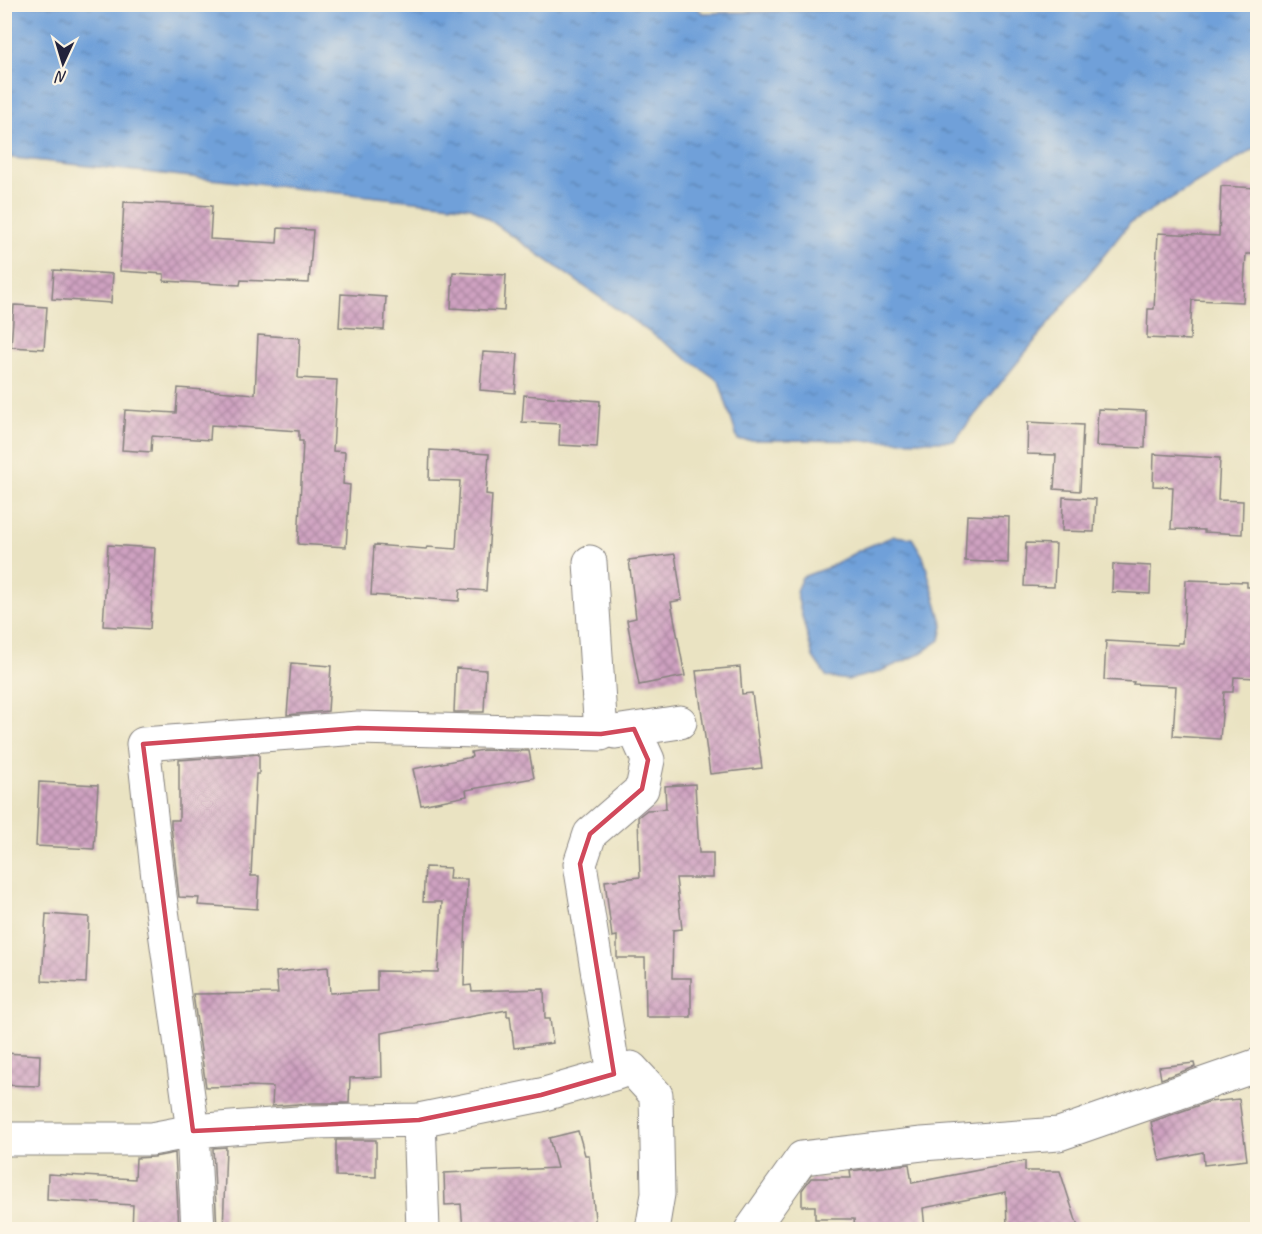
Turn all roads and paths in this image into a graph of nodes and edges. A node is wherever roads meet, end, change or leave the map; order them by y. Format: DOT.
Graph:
graph roads {
  1 [pos="590,562"];
  2 [pos="680,722"];
  3 [pos="634,729"];
  4 [pos="601,734"];
  5 [pos="1257,1065"];
  6 [pos="614,1074"];
  7 [pos="419,1120"];
  8 [pos="193,1131"];
  9 [pos="4,1138"];
  10 [pos="198,1230"];
  11 [pos="423,1230"];
  12 [pos="652,1230"];
  13 [pos="751,1230"];
  1 -- 4 [label="street"];
  2 -- 3 [label="street"];
  3 -- 4 [label="street"];
  3 -- 6 [label="street"];
  4 -- 8 [label="street"];
  5 -- 13 [label="street"];
  6 -- 7 [label="street"];
  6 -- 12 [label="street"];
  7 -- 8 [label="street"];
  7 -- 11 [label="street"];
  8 -- 9 [label="street"];
  8 -- 10 [label="street"];
}
